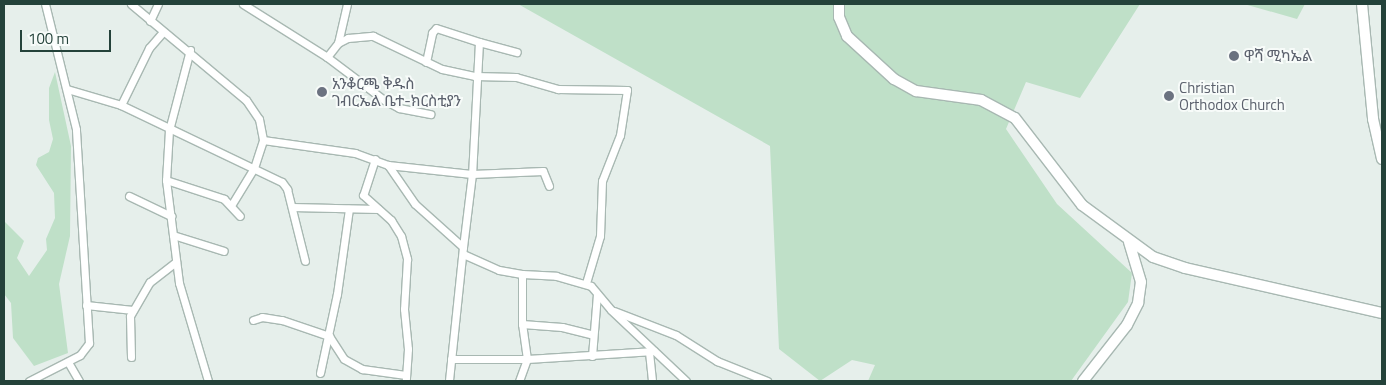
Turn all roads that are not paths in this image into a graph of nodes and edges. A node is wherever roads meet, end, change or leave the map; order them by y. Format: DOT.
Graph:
graph roads {
  1 [pos="45,4"];
  2 [pos="131,4"];
  3 [pos="158,4"];
  4 [pos="243,4"];
  5 [pos="347,4"];
  6 [pos="839,4"];
  7 [pos="1362,4"];
  8 [pos="150,21"];
  9 [pos="163,32"];
  10 [pos="479,42"];
  11 [pos="338,43"];
  12 [pos="190,50"];
  13 [pos="517,52"];
  14 [pos="327,57"];
  15 [pos="426,62"];
  16 [pos="475,76"];
  17 [pos="67,89"];
  18 [pos="121,105"];
  19 [pos="430,114"];
  20 [pos="169,130"];
  21 [pos="262,140"];
  22 [pos="375,159"];
  23 [pos="1382,159"];
  24 [pos="388,166"];
  25 [pos="254,168"];
  26 [pos="472,174"];
  27 [pos="166,180"];
  28 [pos="549,186"];
  29 [pos="129,196"];
  30 [pos="232,204"];
  31 [pos="292,207"];
  32 [pos="348,209"];
  33 [pos="378,209"];
  34 [pos="171,216"];
  35 [pos="240,216"];
  36 [pos="174,235"];
  37 [pos="1129,242"];
  38 [pos="224,250"];
  39 [pos="463,250"];
  40 [pos="305,261"];
  41 [pos="176,262"];
  42 [pos="522,274"];
  43 [pos="586,283"];
  44 [pos="597,294"];
  45 [pos="86,305"];
  46 [pos="134,310"];
  47 [pos="611,310"];
  48 [pos="1382,313"];
  49 [pos="253,320"];
  50 [pos="522,324"];
  51 [pos="593,335"];
  52 [pos="329,336"];
  53 [pos="652,351"];
  54 [pos="592,356"];
  55 [pos="131,357"];
  56 [pos="451,359"];
  57 [pos="527,360"];
  58 [pos="68,362"];
  59 [pos="320,373"];
  60 [pos="406,378"];
  61 [pos="29,381"];
  62 [pos="79,381"];
  63 [pos="208,381"];
  64 [pos="449,381"];
  65 [pos="519,381"];
  66 [pos="652,381"];
  67 [pos="686,381"];
  68 [pos="766,381"];
  69 [pos="1083,381"];
  1 -- 17 [label="street"];
  2 -- 8 [label="street"];
  3 -- 8 [label="street"];
  4 -- 14 [label="street"];
  5 -- 11 [label="street"];
  6 -- 37 [label="main road"];
  7 -- 23 [label="main road"];
  8 -- 9 [label="street"];
  9 -- 12 [label="street"];
  9 -- 18 [label="street"];
  10 -- 13 [label="street"];
  10 -- 15 [label="street"];
  10 -- 16 [label="street"];
  11 -- 14 [label="street"];
  11 -- 15 [label="street"];
  12 -- 20 [label="street"];
  12 -- 21 [label="street"];
  14 -- 19 [label="street"];
  15 -- 16 [label="street"];
  16 -- 26 [label="street"];
  16 -- 43 [label="street"];
  17 -- 18 [label="street"];
  17 -- 45 [label="street"];
  18 -- 20 [label="street"];
  20 -- 25 [label="street"];
  20 -- 27 [label="street"];
  21 -- 22 [label="street"];
  21 -- 25 [label="street"];
  22 -- 24 [label="street"];
  22 -- 33 [label="street"];
  24 -- 26 [label="street"];
  24 -- 39 [label="street"];
  25 -- 30 [label="street"];
  25 -- 31 [label="street"];
  26 -- 28 [label="street"];
  26 -- 39 [label="street"];
  27 -- 30 [label="street"];
  27 -- 34 [label="street"];
  29 -- 34 [label="street"];
  30 -- 35 [label="street"];
  31 -- 32 [label="street"];
  31 -- 40 [label="street"];
  32 -- 33 [label="street"];
  32 -- 52 [label="street"];
  33 -- 60 [label="street"];
  34 -- 36 [label="street"];
  36 -- 38 [label="street"];
  36 -- 41 [label="street"];
  37 -- 48 [label="main road"];
  37 -- 69 [label="main road"];
  39 -- 42 [label="street"];
  39 -- 56 [label="street"];
  41 -- 46 [label="street"];
  41 -- 63 [label="street"];
  42 -- 43 [label="street"];
  42 -- 50 [label="street"];
  43 -- 44 [label="street"];
  44 -- 47 [label="street"];
  44 -- 51 [label="street"];
  45 -- 46 [label="street"];
  45 -- 58 [label="street"];
  46 -- 55 [label="street"];
  47 -- 53 [label="street"];
  47 -- 68 [label="street"];
  49 -- 52 [label="street"];
  50 -- 51 [label="street"];
  50 -- 57 [label="street"];
  51 -- 54 [label="street"];
  52 -- 59 [label="street"];
  52 -- 60 [label="street"];
  53 -- 54 [label="street"];
  53 -- 66 [label="street"];
  53 -- 67 [label="street"];
  54 -- 57 [label="street"];
  56 -- 57 [label="street"];
  56 -- 64 [label="street"];
  57 -- 65 [label="street"];
  58 -- 61 [label="street"];
  58 -- 62 [label="street"];
}
